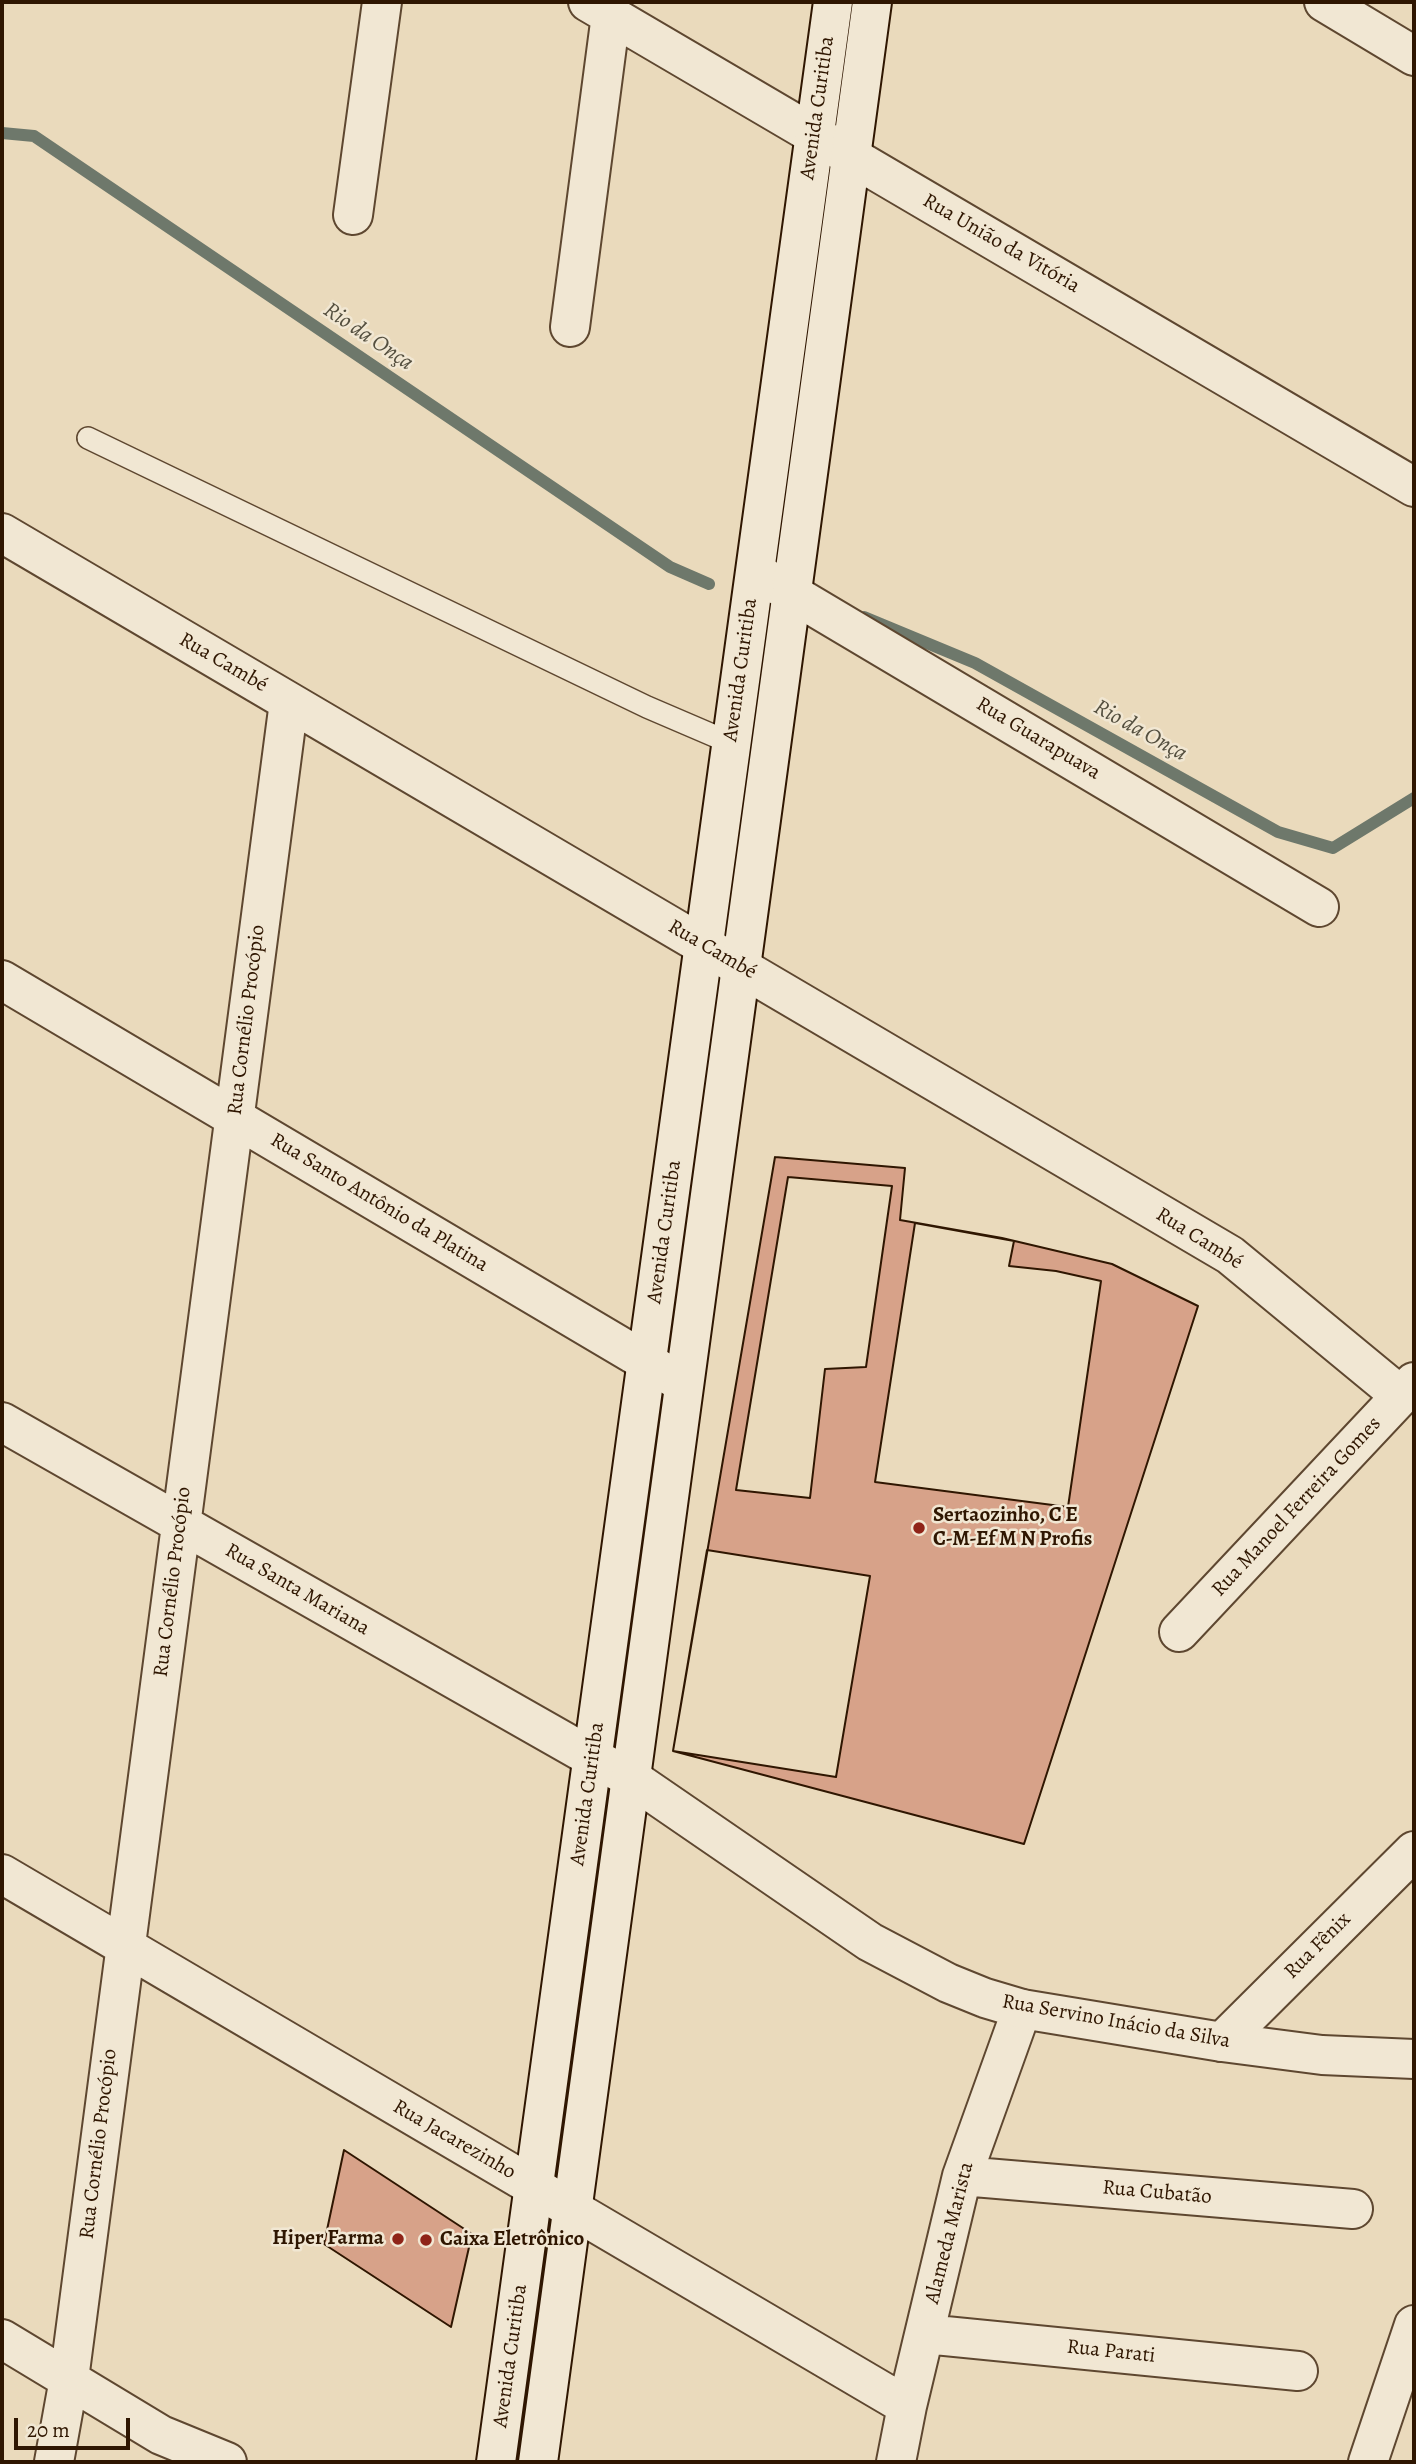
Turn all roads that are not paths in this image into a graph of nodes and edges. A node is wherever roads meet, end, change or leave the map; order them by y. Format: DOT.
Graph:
graph roads {
  1 [pos="382,2"];
  2 [pos="833,2"];
  3 [pos="872,2"];
  4 [pos="1324,2"];
  5 [pos="600,9"];
  6 [pos="1414,56"];
  7 [pos="815,135"];
  8 [pos="851,156"];
  9 [pos="353,215"];
  10 [pos="570,327"];
  11 [pos="88,438"];
  12 [pos="1414,487"];
  13 [pos="2,533"];
  14 [pos="755,572"];
  15 [pos="792,593"];
  16 [pos="289,702"];
  17 [pos="731,743"];
  18 [pos="1319,907"];
  19 [pos="704,945"];
  20 [pos="741,967"];
  21 [pos="2,979"];
  22 [pos="234,1118"];
  23 [pos="647,1362"];
  24 [pos="684,1385"];
  25 [pos="1408,1389"];
  26 [pos="2,1422"];
  27 [pos="180,1523"];
  28 [pos="1179,1632"];
  29 [pos="593,1758"];
  30 [pos="631,1778"];
  31 [pos="1414,1851"];
  32 [pos="2,1874"];
  33 [pos="125,1946"];
  34 [pos="1022,2009"];
  35 [pos="1222,2042"];
  36 [pos="1414,2059"];
  37 [pos="962,2176"];
  38 [pos="534,2187"];
  39 [pos="572,2209"];
  40 [pos="1353,2209"];
  41 [pos="1414,2325"];
  42 [pos="925,2334"];
  43 [pos="2,2339"];
  44 [pos="1298,2371"];
  45 [pos="69,2379"];
  46 [pos="907,2406"];
  47 [pos="54,2462"];
  48 [pos="227,2462"];
  49 [pos="496,2462"];
  50 [pos="538,2462"];
  51 [pos="896,2462"];
  52 [pos="1368,2462"];
  1 -- 9 [label="street"];
  2 -- 7 [label="street, Avenida Curitiba"];
  3 -- 8 [label="street, Avenida Curitiba"];
  4 -- 6 [label="street"];
  5 -- 7 [label="street, Rua União da Vitória"];
  5 -- 10 [label="street"];
  7 -- 8 [label="street, Rua União da Vitória"];
  7 -- 14 [label="street, Avenida Curitiba"];
  8 -- 12 [label="street, Rua União da Vitória"];
  8 -- 15 [label="street, Avenida Curitiba"];
  11 -- 17 [label="lane"];
  13 -- 16 [label="street, Rua Cambé"];
  14 -- 15 [label="street, Rua Guarapuava"];
  14 -- 17 [label="street, Avenida Curitiba"];
  15 -- 18 [label="street, Rua Guarapuava"];
  15 -- 20 [label="street, Avenida Curitiba"];
  16 -- 19 [label="street, Rua Cambé"];
  16 -- 22 [label="street, Rua Cornélio Procópio"];
  17 -- 19 [label="street, Avenida Curitiba"];
  19 -- 20 [label="street, Rua Cambé"];
  19 -- 23 [label="street, Avenida Curitiba"];
  20 -- 24 [label="street, Avenida Curitiba"];
  20 -- 25 [label="street, Rua Cambé"];
  21 -- 22 [label="street, Rua Santo Antônio da Platina"];
  22 -- 23 [label="street, Rua Santo Antônio da Platina"];
  22 -- 27 [label="street, Rua Cornélio Procópio"];
  23 -- 24 [label="street, Rua Santo Antônio da Platina"];
  23 -- 29 [label="street, Avenida Curitiba"];
  24 -- 30 [label="street, Avenida Curitiba"];
  25 -- 28 [label="street, Rua Manoel Ferreira Gomes"];
  26 -- 27 [label="street, Rua Santa Mariana"];
  27 -- 29 [label="street, Rua Santa Mariana"];
  27 -- 33 [label="street, Rua Cornélio Procópio"];
  29 -- 30 [label="street, Rua Servino Inácio da Silva"];
  29 -- 38 [label="street, Avenida Curitiba"];
  30 -- 34 [label="street, Rua Servino Inácio da Silva"];
  30 -- 39 [label="street, Avenida Curitiba"];
  31 -- 35 [label="street, Rua Fênix"];
  32 -- 33 [label="street, Rua Jacarezinho"];
  33 -- 38 [label="street, Rua Jacarezinho"];
  33 -- 45 [label="street, Rua Cornélio Procópio"];
  34 -- 35 [label="street, Rua Servino Inácio da Silva"];
  34 -- 37 [label="street, Alameda Marista"];
  35 -- 36 [label="street, Rua Servino Inácio da Silva"];
  37 -- 40 [label="street, Rua Cubatão"];
  37 -- 42 [label="street, Alameda Marista"];
  38 -- 39 [label="street, Rua Jacarezinho"];
  38 -- 49 [label="street, Avenida Curitiba"];
  39 -- 46 [label="street, Rua Jacarezinho"];
  39 -- 50 [label="street, Avenida Curitiba"];
  41 -- 52 [label="street"];
  42 -- 44 [label="street, Rua Parati"];
  42 -- 46 [label="street, Alameda Marista"];
  43 -- 45 [label="street"];
  45 -- 47 [label="street, Rua Cornélio Procópio"];
  45 -- 48 [label="street"];
  46 -- 51 [label="street, Alameda Marista"];
}
